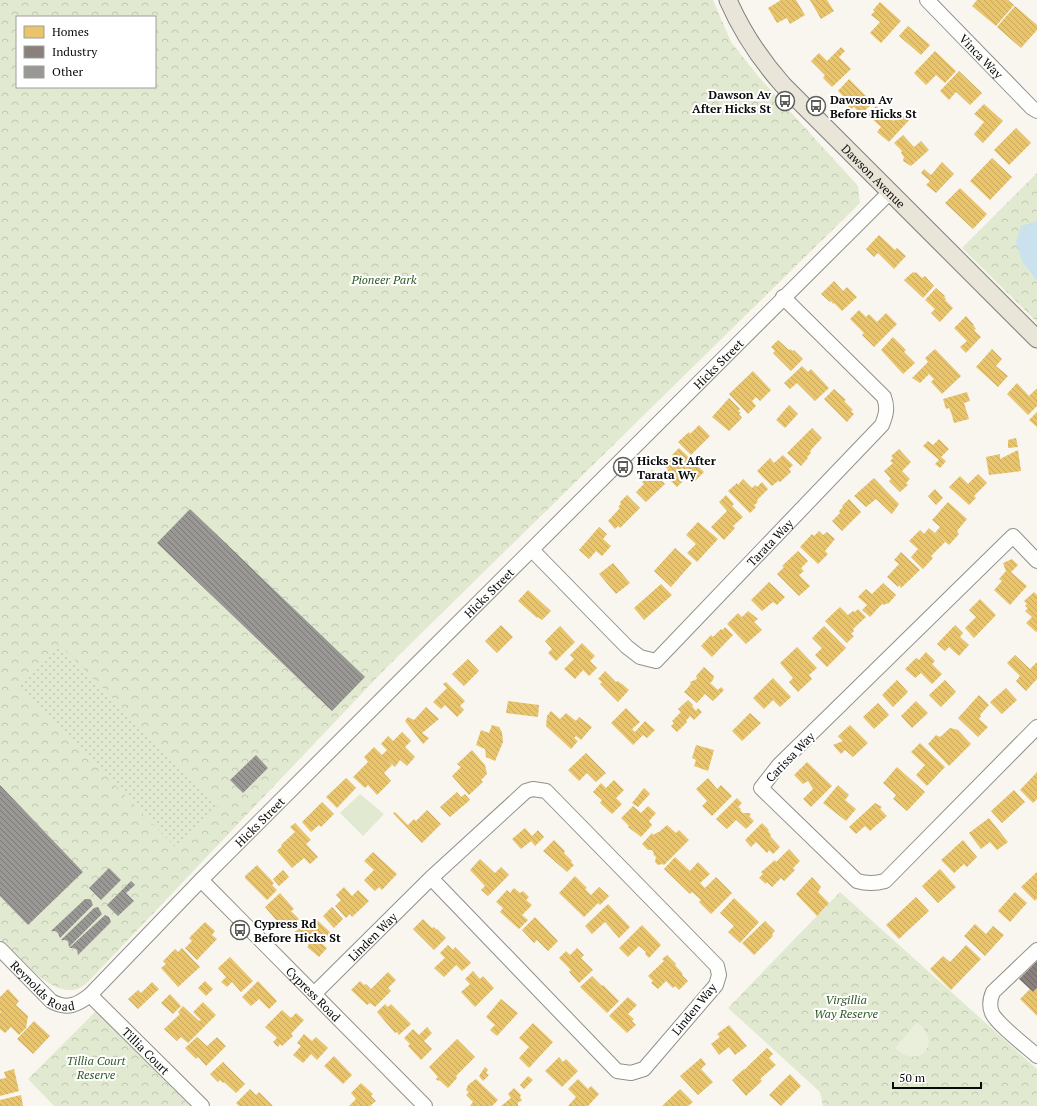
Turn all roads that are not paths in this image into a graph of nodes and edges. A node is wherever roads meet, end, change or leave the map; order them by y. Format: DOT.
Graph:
graph roads {
  1 [pos="728,0"];
  2 [pos="926,0"];
  3 [pos="1037,111"];
  4 [pos="889,193"];
  5 [pos="783,297"];
  6 [pos="1037,339"];
  7 [pos="532,550"];
  8 [pos="1037,561"];
  9 [pos="1037,727"];
  10 [pos="431,878"];
  11 [pos="202,880"];
  12 [pos="0,949"];
  13 [pos="1037,950"];
  14 [pos="314,994"];
  15 [pos="90,995"];
  16 [pos="1037,1056"];
  17 [pos="202,1106"];
  18 [pos="426,1106"];
  1 -- 4 [label="main road, Dawson Avenue"];
  2 -- 3 [label="street, Vinca Way"];
  4 -- 5 [label="street, Hicks Street"];
  4 -- 6 [label="main road, Dawson Avenue"];
  5 -- 7 [label="street, Hicks Street"];
  5 -- 7 [label="street, Tarata Way"];
  7 -- 11 [label="street, Hicks Street"];
  8 -- 9 [label="street, Carissa Way"];
  10 -- 10 [label="street, Linden Way"];
  10 -- 14 [label="street, Linden Way"];
  11 -- 14 [label="street, Cypress Road"];
  11 -- 15 [label="street, Hicks Street"];
  12 -- 15 [label="street, Reynolds Road"];
  13 -- 16 [label="street"];
  14 -- 18 [label="street, Cypress Road"];
  15 -- 17 [label="street, Tillia Court"];
}
